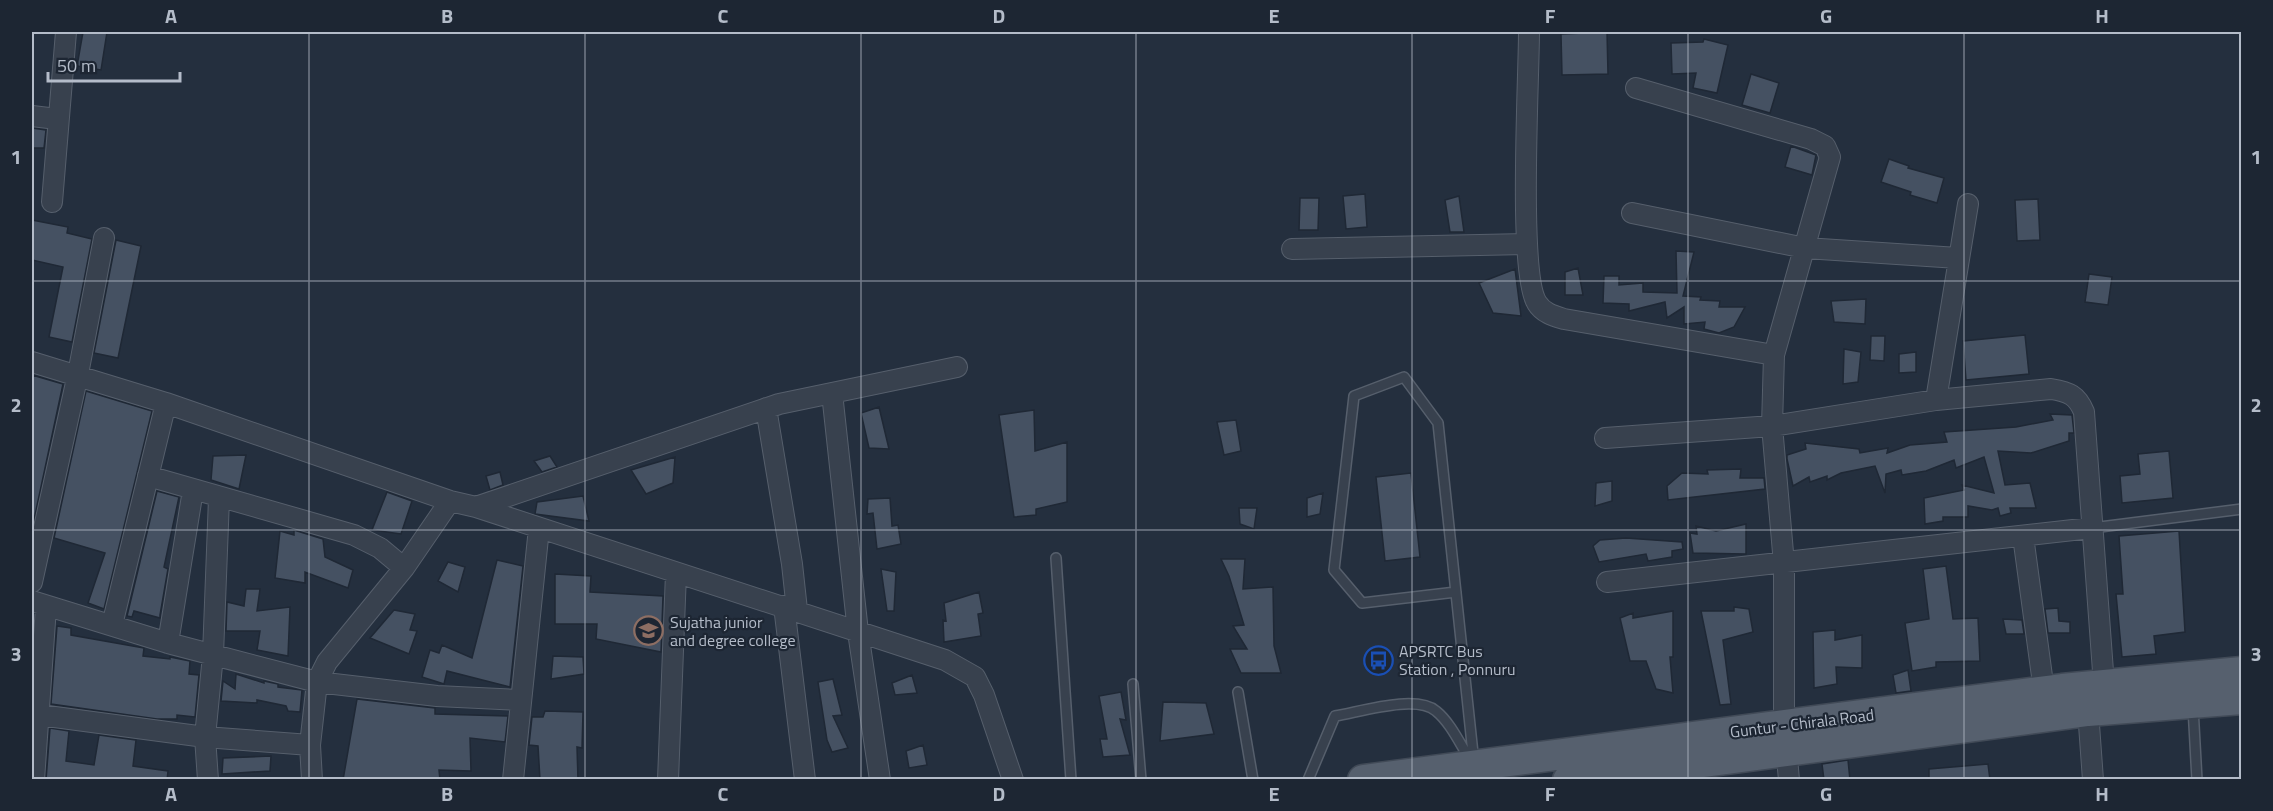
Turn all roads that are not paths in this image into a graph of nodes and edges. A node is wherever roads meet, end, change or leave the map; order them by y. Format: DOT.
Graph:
graph roads {
  1 [pos="66,32"];
  2 [pos="1529,32"];
  3 [pos="1636,88"];
  4 [pos="32,116"];
  5 [pos="57,118"];
  6 [pos="52,202"];
  7 [pos="1968,204"];
  8 [pos="1632,213"];
  9 [pos="104,238"];
  10 [pos="1527,244"];
  11 [pos="1805,248"];
  12 [pos="1292,249"];
  13 [pos="1958,258"];
  14 [pos="1774,355"];
  15 [pos="32,362"];
  16 [pos="957,367"];
  17 [pos="78,374"];
  18 [pos="832,393"];
  19 [pos="1936,400"];
  20 [pos="166,403"];
  21 [pos="766,408"];
  22 [pos="1772,426"];
  23 [pos="1605,438"];
  24 [pos="148,476"];
  25 [pos="193,490"];
  26 [pos="219,498"];
  27 [pos="450,501"];
  28 [pos="476,507"];
  29 [pos="2241,509"];
  30 [pos="539,528"];
  31 [pos="2091,528"];
  32 [pos="2023,536"];
  33 [pos="1056,558"];
  34 [pos="1784,564"];
  35 [pos="404,568"];
  36 [pos="676,573"];
  37 [pos="32,582"];
  38 [pos="1607,582"];
  39 [pos="1456,591"];
  40 [pos="39,604"];
  41 [pos="790,608"];
  42 [pos="112,625"];
  43 [pos="858,632"];
  44 [pos="168,643"];
  45 [pos="213,655"];
  46 [pos="2241,672"];
  47 [pos="317,682"];
  48 [pos="1133,684"];
  49 [pos="2104,685"];
  50 [pos="2044,691"];
  51 [pos="1238,692"];
  52 [pos="2241,699"];
  53 [pos="519,700"];
  54 [pos="2193,703"];
  55 [pos="2088,711"];
  56 [pos="34,715"];
  57 [pos="205,737"];
  58 [pos="1786,738"];
  59 [pos="310,745"];
  60 [pos="1474,765"];
  61 [pos="34,780"];
  62 [pos="208,780"];
  63 [pos="312,780"];
  64 [pos="513,780"];
  65 [pos="668,780"];
  66 [pos="805,780"];
  67 [pos="880,780"];
  68 [pos="1013,780"];
  69 [pos="1071,780"];
  70 [pos="1142,780"];
  71 [pos="1253,780"];
  72 [pos="1308,780"];
  73 [pos="1363,780"];
  74 [pos="1568,780"];
  75 [pos="1789,780"];
  76 [pos="2093,780"];
  77 [pos="2197,780"];
  1 -- 5 [label="street"];
  2 -- 10 [label="street"];
  3 -- 11 [label="street"];
  4 -- 5 [label="street"];
  5 -- 6 [label="street"];
  7 -- 13 [label="street"];
  8 -- 11 [label="street"];
  9 -- 17 [label="street"];
  10 -- 12 [label="street"];
  10 -- 14 [label="street"];
  11 -- 13 [label="street"];
  11 -- 14 [label="street"];
  13 -- 19 [label="street"];
  14 -- 22 [label="street"];
  15 -- 17 [label="street"];
  16 -- 18 [label="street"];
  17 -- 20 [label="street"];
  17 -- 37 [label="street"];
  18 -- 21 [label="street"];
  18 -- 43 [label="street"];
  19 -- 22 [label="street"];
  19 -- 31 [label="street"];
  20 -- 24 [label="street"];
  20 -- 27 [label="street"];
  21 -- 28 [label="street"];
  21 -- 41 [label="street"];
  22 -- 23 [label="street"];
  22 -- 34 [label="street"];
  24 -- 25 [label="street"];
  24 -- 42 [label="street"];
  25 -- 26 [label="street"];
  25 -- 44 [label="street"];
  26 -- 35 [label="street"];
  26 -- 45 [label="street"];
  27 -- 28 [label="street"];
  27 -- 35 [label="street"];
  28 -- 30 [label="street"];
  29 -- 31 [label="lane"];
  30 -- 36 [label="street"];
  30 -- 53 [label="street"];
  31 -- 32 [label="street"];
  31 -- 49 [label="street"];
  32 -- 34 [label="street"];
  32 -- 50 [label="street"];
  33 -- 69 [label="lane"];
  34 -- 38 [label="street"];
  34 -- 58 [label="street"];
  35 -- 47 [label="street"];
  36 -- 41 [label="street"];
  36 -- 65 [label="street"];
  39 -- 39 [label="lane"];
  39 -- 60 [label="lane"];
  40 -- 42 [label="street"];
  40 -- 56 [label="street"];
  41 -- 43 [label="street"];
  41 -- 66 [label="street"];
  42 -- 44 [label="street"];
  43 -- 67 [label="street"];
  43 -- 68 [label="street"];
  44 -- 45 [label="street"];
  45 -- 47 [label="street"];
  45 -- 57 [label="street"];
  46 -- 49 [label="main road, Guntur - Chirala Road"];
  47 -- 53 [label="street"];
  47 -- 59 [label="street"];
  48 -- 70 [label="lane"];
  49 -- 50 [label="main road, Guntur - Chirala Road"];
  50 -- 58 [label="main road, Guntur - Chirala Road"];
  51 -- 71 [label="lane"];
  52 -- 54 [label="main road, Guntur - Chirala Road"];
  53 -- 64 [label="street"];
  54 -- 55 [label="main road, Guntur - Chirala Road"];
  54 -- 77 [label="lane"];
  55 -- 58 [label="main road, Guntur - Chirala Road"];
  55 -- 76 [label="street"];
  56 -- 57 [label="street"];
  56 -- 61 [label="street"];
  57 -- 59 [label="street"];
  57 -- 62 [label="street"];
  58 -- 60 [label="main road, Guntur - Chirala Road"];
  58 -- 74 [label="main road, Guntur - Chirala Road"];
  58 -- 75 [label="street"];
  59 -- 63 [label="street"];
  60 -- 72 [label="lane"];
  60 -- 73 [label="main road, Guntur - Chirala Road"];
}
